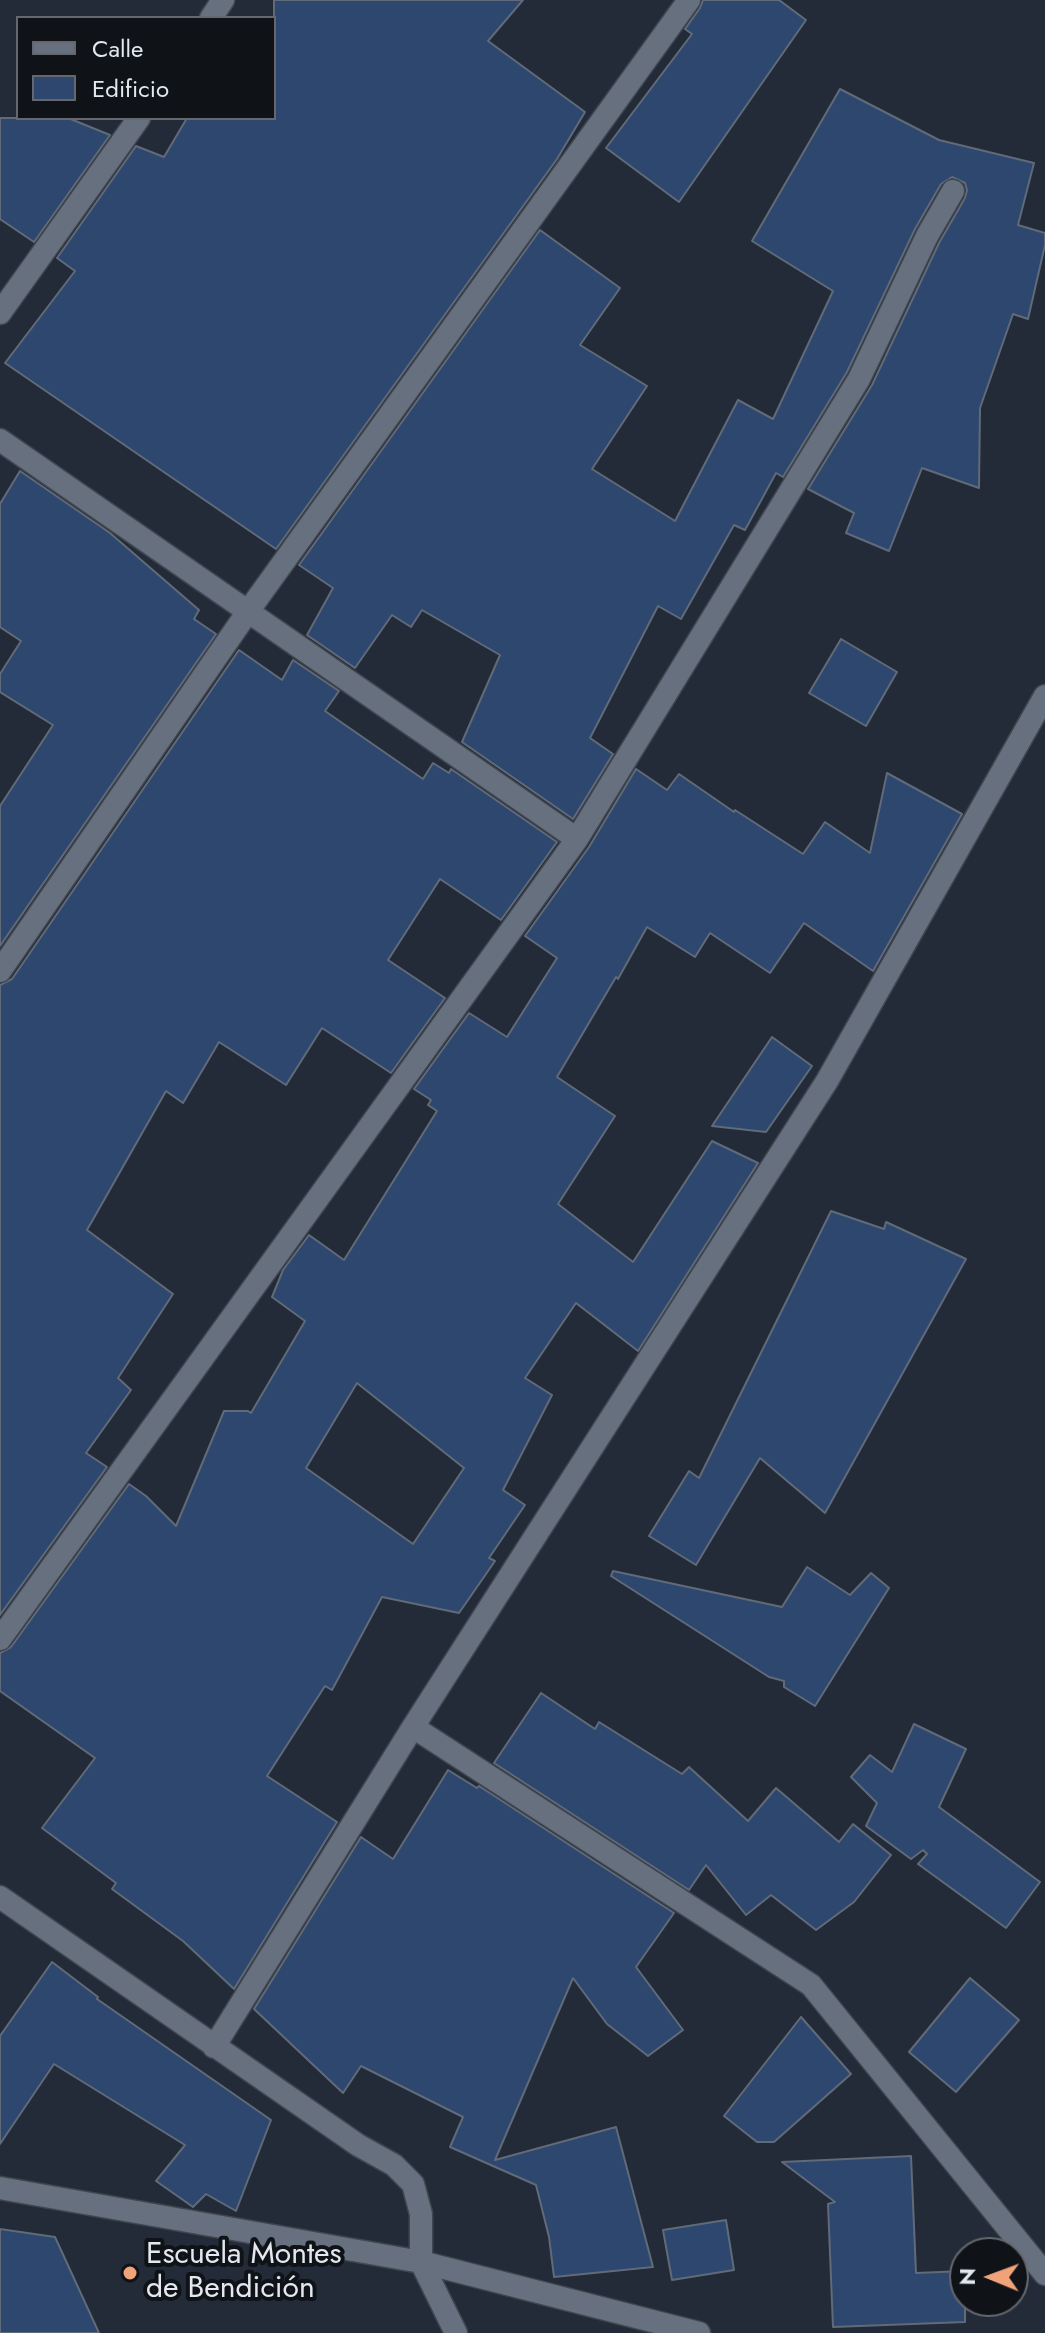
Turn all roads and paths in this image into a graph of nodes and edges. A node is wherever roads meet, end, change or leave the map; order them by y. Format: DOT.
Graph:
graph roads {
  1 [pos="689,0"];
  2 [pos="138,120"];
  3 [pos="953,191"];
  4 [pos="0,313"];
  5 [pos="0,440"];
  6 [pos="249,610"];
  7 [pos="1045,696"];
  8 [pos="577,839"];
  9 [pos="0,971"];
  10 [pos="0,1639"];
  11 [pos="413,1727"];
  12 [pos="0,1897"];
  13 [pos="214,2047"];
  14 [pos="0,2188"];
  15 [pos="421,2262"];
  16 [pos="1045,2274"];
  17 [pos="693,2332"];
  18 [pos="456,2333"];
  1 -- 6 [label="street"];
  2 -- 4 [label="street"];
  3 -- 8 [label="street"];
  5 -- 6 [label="street"];
  6 -- 8 [label="street"];
  6 -- 9 [label="street"];
  7 -- 11 [label="street"];
  8 -- 10 [label="street"];
  11 -- 13 [label="street"];
  11 -- 16 [label="street"];
  12 -- 13 [label="street"];
  13 -- 15 [label="street"];
  14 -- 15 [label="street"];
  15 -- 17 [label="street"];
  15 -- 18 [label="street"];
}
